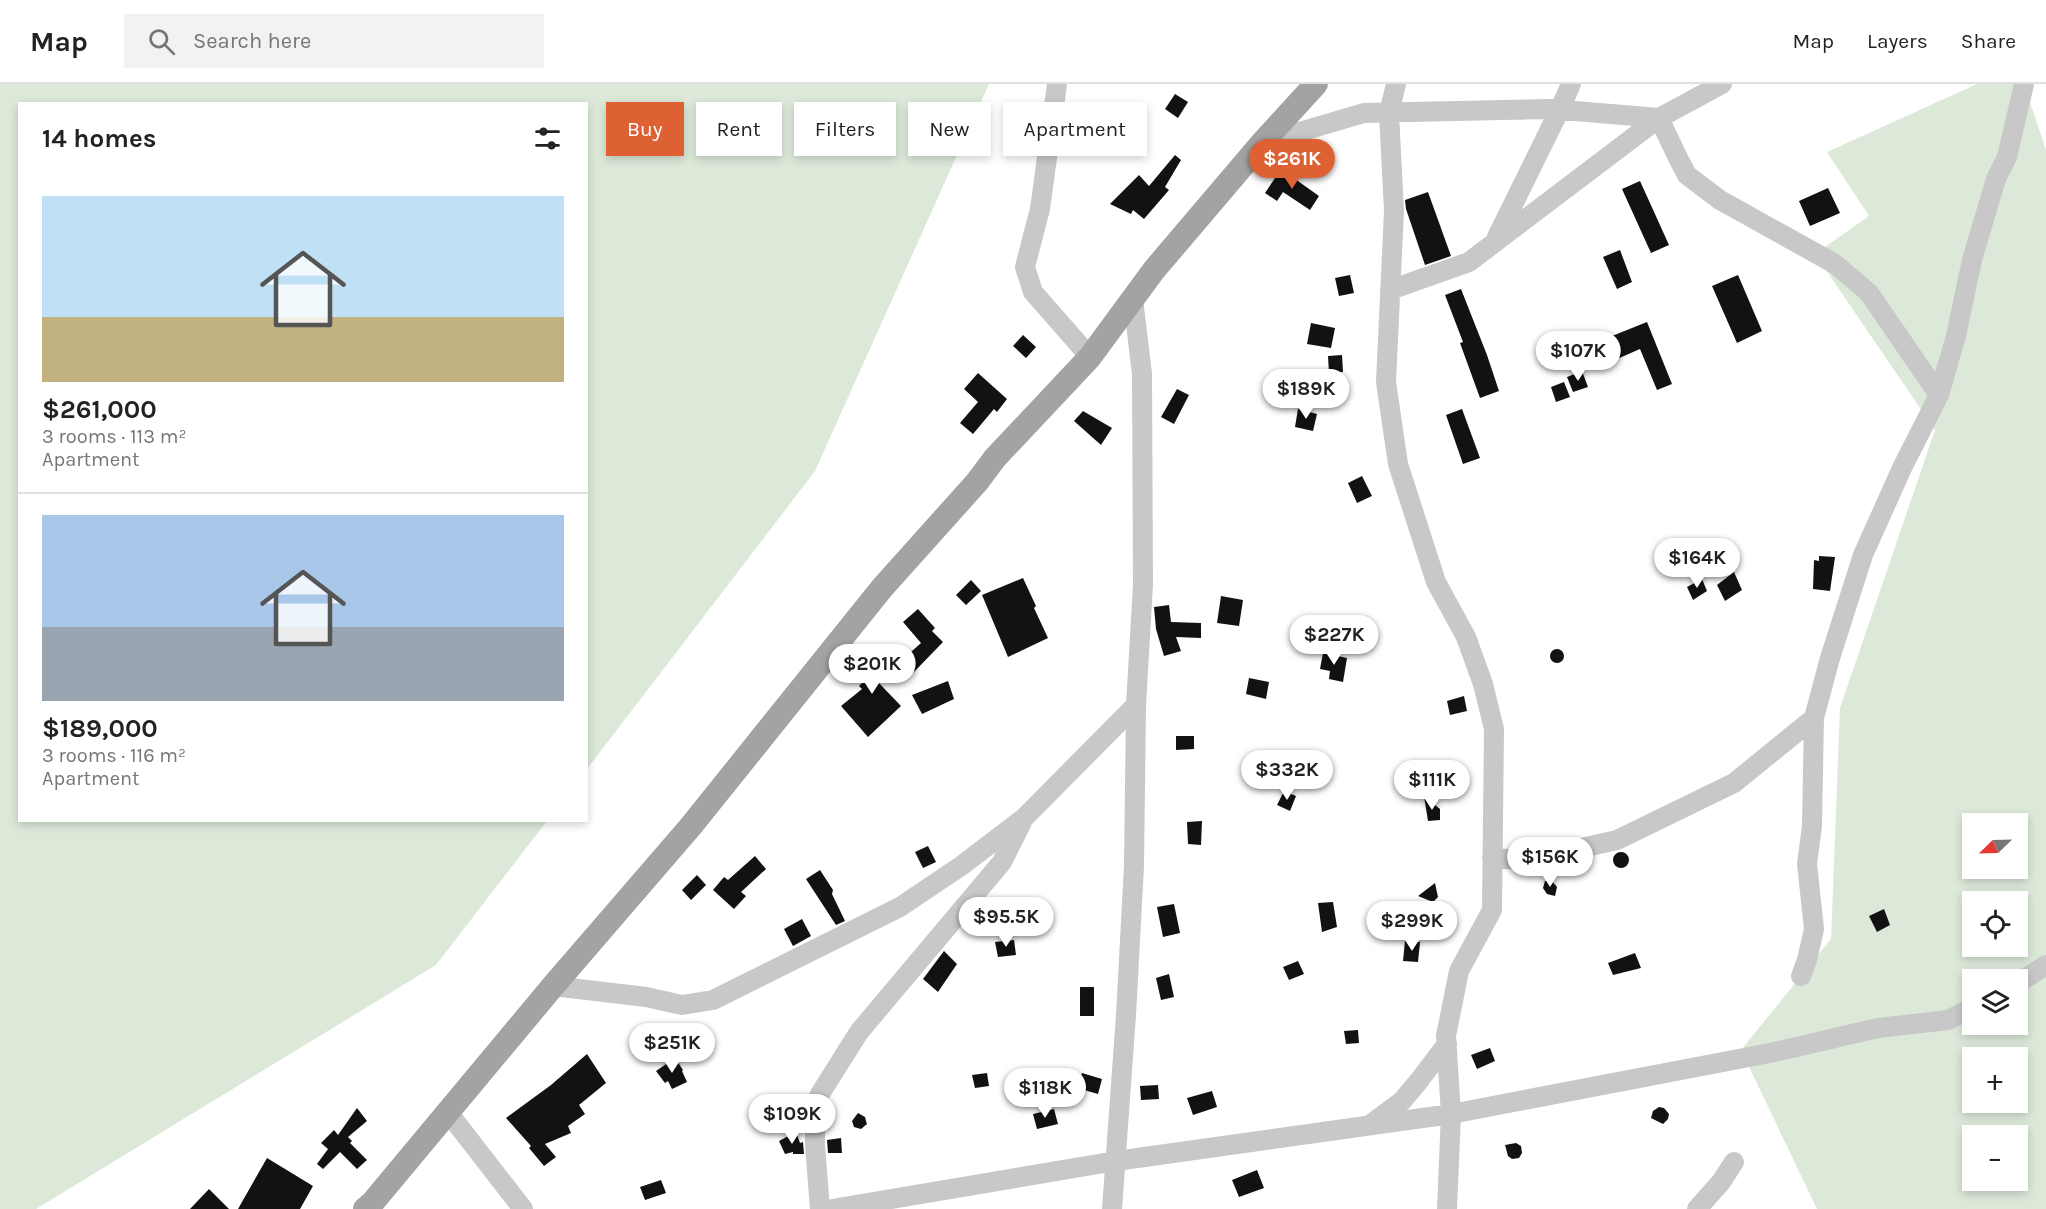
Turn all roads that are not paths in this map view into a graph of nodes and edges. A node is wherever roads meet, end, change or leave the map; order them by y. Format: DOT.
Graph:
graph roads {
  1 [pos="1057,84"];
  2 [pos="1316,84"];
  3 [pos="1396,84"];
  4 [pos="1571,84"];
  5 [pos="1722,84"];
  6 [pos="2024,84"];
  7 [pos="1560,110"];
  8 [pos="1389,113"];
  9 [pos="1659,118"];
  10 [pos="1262,142"];
  11 [pos="1496,240"];
  12 [pos="1390,290"];
  13 [pos="1133,299"];
  14 [pos="1090,357"];
  15 [pos="1939,395"];
  16 [pos="1136,705"];
  17 [pos="1814,718"];
  18 [pos="1024,818"];
  19 [pos="1492,858"];
  20 [pos="2046,965"];
  21 [pos="1801,976"];
  22 [pos="2028,977"];
  23 [pos="553,986"];
  24 [pos="1962,1013"];
  25 [pos="1447,1044"];
  26 [pos="447,1111"];
  27 [pos="1450,1114"];
  28 [pos="1368,1126"];
  29 [pos="1116,1161"];
  30 [pos="1734,1162"];
  31 [pos="369,1207"];
  32 [pos="524,1209"];
  33 [pos="820,1209"];
  34 [pos="832,1209"];
  35 [pos="1112,1209"];
  36 [pos="1447,1209"];
  37 [pos="1697,1209"];
  1 -- 14 [label="street"];
  2 -- 10 [label="main road"];
  3 -- 8 [label="street"];
  4 -- 7 [label="street"];
  5 -- 9 [label="street"];
  6 -- 15 [label="street"];
  7 -- 8 [label="street"];
  7 -- 9 [label="street"];
  7 -- 11 [label="street"];
  8 -- 10 [label="street"];
  8 -- 12 [label="street"];
  9 -- 11 [label="street"];
  9 -- 15 [label="street"];
  10 -- 13 [label="main road"];
  11 -- 12 [label="street"];
  12 -- 19 [label="street"];
  13 -- 14 [label="main road"];
  13 -- 16 [label="street"];
  14 -- 23 [label="main road"];
  15 -- 17 [label="street"];
  16 -- 18 [label="street"];
  16 -- 29 [label="street"];
  17 -- 19 [label="street"];
  17 -- 21 [label="street"];
  18 -- 23 [label="street"];
  18 -- 33 [label="street"];
  19 -- 25 [label="street"];
  20 -- 22 [label="street"];
  23 -- 26 [label="main road"];
  24 -- 27 [label="street"];
  25 -- 27 [label="street"];
  25 -- 28 [label="street"];
  26 -- 31 [label="main road"];
  26 -- 32 [label="street"];
  27 -- 28 [label="street"];
  27 -- 36 [label="street"];
  28 -- 29 [label="street"];
  29 -- 34 [label="street"];
  29 -- 35 [label="street"];
  30 -- 37 [label="street"];
}
